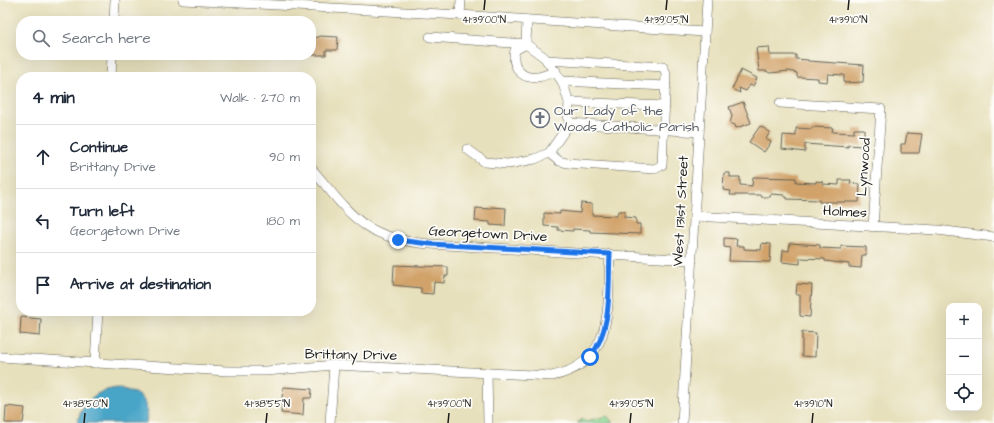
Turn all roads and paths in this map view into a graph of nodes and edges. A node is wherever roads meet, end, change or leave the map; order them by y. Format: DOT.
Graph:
graph roads {
  1 [pos="115,0"];
  2 [pos="183,0"];
  3 [pos="461,0"];
  4 [pos="707,0"];
  5 [pos="235,2"];
  6 [pos="460,15"];
  7 [pos="114,16"];
  8 [pos="527,20"];
  9 [pos="704,32"];
  10 [pos="430,37"];
  11 [pos="526,44"];
  12 [pos="112,60"];
  13 [pos="547,60"];
  14 [pos="556,71"];
  15 [pos="111,72"];
  16 [pos="562,80"];
  17 [pos="666,86"];
  18 [pos="569,102"];
  19 [pos="780,103"];
  20 [pos="665,106"];
  21 [pos="570,123"];
  22 [pos="665,129"];
  23 [pos="699,132"];
  24 [pos="467,149"];
  25 [pos="549,154"];
  26 [pos="316,174"];
  27 [pos="694,216"];
  28 [pos="874,227"];
  29 [pos="994,237"];
  30 [pos="610,254"];
  31 [pos="692,260"];
  32 [pos="98,316"];
  33 [pos="0,358"];
  34 [pos="95,363"];
  35 [pos="334,365"];
  36 [pos="487,373"];
  37 [pos="330,423"];
  38 [pos="488,423"];
  39 [pos="682,423"];
  1 -- 7 [label="street"];
  2 -- 5 [label="street"];
  3 -- 6 [label="street"];
  4 -- 9 [label="street, West 131st Street"];
  5 -- 6 [label="street"];
  6 -- 8 [label="street"];
  8 -- 9 [label="street"];
  8 -- 11 [label="street"];
  9 -- 23 [label="street, West 131st Street"];
  10 -- 11 [label="street"];
  11 -- 13 [label="street"];
  11 -- 14 [label="street"];
  12 -- 15 [label="street"];
  13 -- 14 [label="street"];
  13 -- 17 [label="street"];
  14 -- 16 [label="street"];
  16 -- 17 [label="street"];
  16 -- 18 [label="street"];
  17 -- 20 [label="street"];
  18 -- 20 [label="street"];
  18 -- 21 [label="street"];
  19 -- 28 [label="street, Lynwood"];
  20 -- 22 [label="street"];
  21 -- 22 [label="street"];
  21 -- 25 [label="street"];
  22 -- 23 [label="street"];
  22 -- 25 [label="street"];
  23 -- 27 [label="street, West 131st Street"];
  24 -- 25 [label="street"];
  26 -- 30 [label="street, Georgetown Drive"];
  27 -- 28 [label="street, Holmes"];
  27 -- 31 [label="street, West 131st Street"];
  28 -- 29 [label="street, Holmes"];
  30 -- 31 [label="street, Georgetown Drive"];
  30 -- 36 [label="street, Brittany Drive"];
  31 -- 39 [label="street, West 131st Street"];
  32 -- 34 [label="street"];
  33 -- 34 [label="street, Brittany Drive"];
  34 -- 35 [label="street, Brittany Drive"];
  35 -- 36 [label="street, Brittany Drive"];
  35 -- 37 [label="street"];
  36 -- 38 [label="street"];
}
